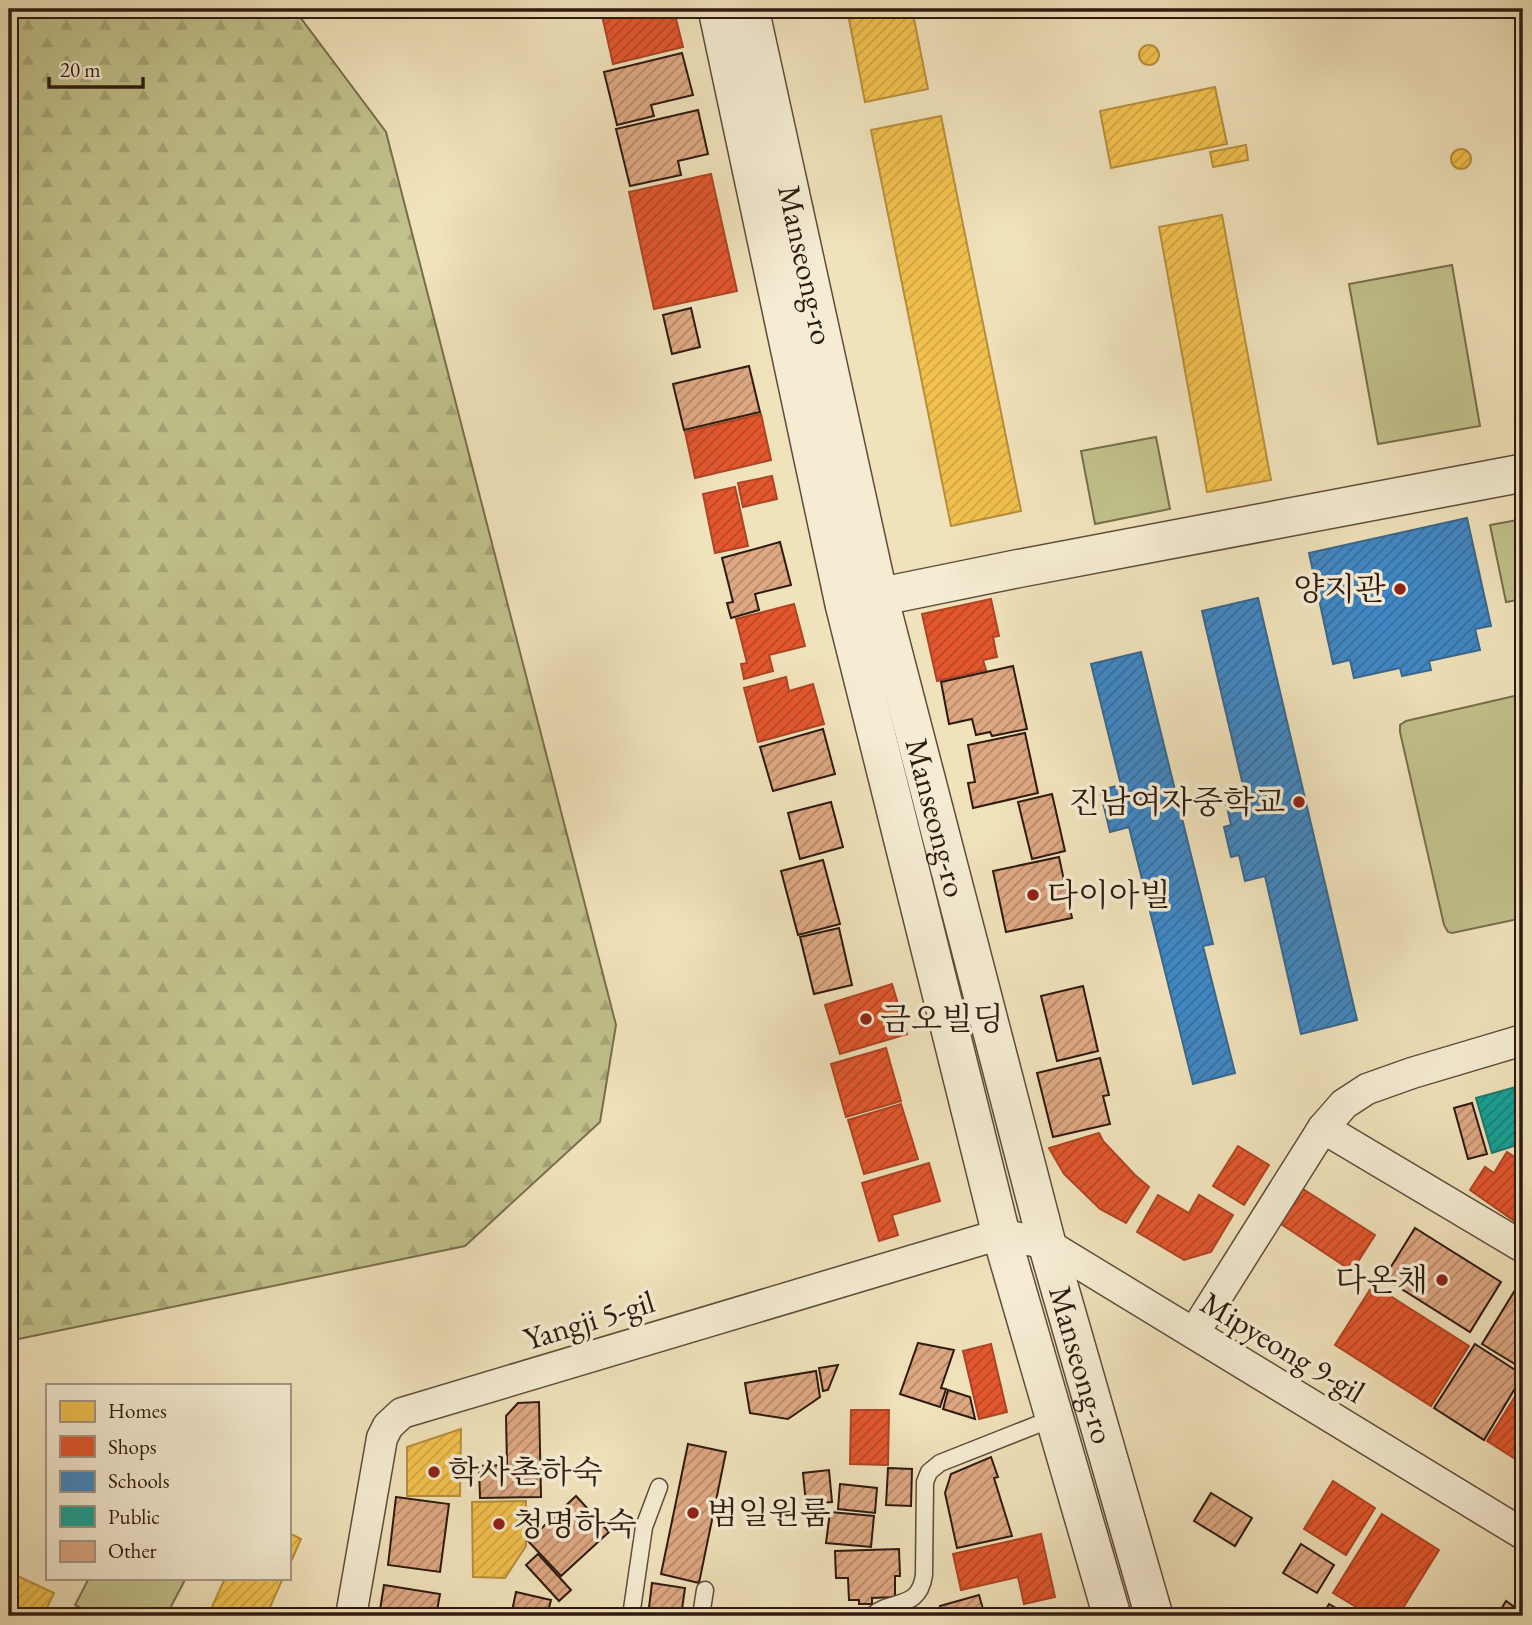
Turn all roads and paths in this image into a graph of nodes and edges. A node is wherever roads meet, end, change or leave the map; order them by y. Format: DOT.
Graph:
graph roads {
  1 [pos="717,9"];
  2 [pos="750,9"];
  3 [pos="1523,473"];
  4 [pos="862,601"];
  5 [pos="1523,1040"];
  6 [pos="1323,1128"];
  7 [pos="1001,1234"];
  8 [pos="1047,1244"];
  9 [pos="1523,1247"];
  10 [pos="1194,1333"];
  11 [pos="1054,1418"];
  12 [pos="659,1487"];
  13 [pos="1523,1534"];
  14 [pos="705,1590"];
  15 [pos="352,1616"];
  16 [pos="631,1616"];
  17 [pos="701,1616"];
  18 [pos="872,1616"];
  19 [pos="1112,1616"];
  20 [pos="1154,1616"];
  1 -- 4 [label="street, Manseong-ro"];
  2 -- 4 [label="street, Manseong-ro"];
  3 -- 4 [label="street"];
  4 -- 7 [label="street, Manseong-ro"];
  4 -- 8 [label="street, Manseong-ro"];
  5 -- 6 [label="street"];
  6 -- 9 [label="street"];
  6 -- 10 [label="street"];
  7 -- 8 [label="street, Mipyeong 9-gil"];
  7 -- 11 [label="street, Manseong-ro"];
  7 -- 15 [label="street, Yangji 5-gil"];
  8 -- 10 [label="street, Mipyeong 9-gil"];
  8 -- 20 [label="street, Manseong-ro"];
  10 -- 13 [label="street, Mipyeong 9-gil"];
  11 -- 18 [label="lane"];
  11 -- 19 [label="street, Manseong-ro"];
  12 -- 16 [label="lane"];
  14 -- 17 [label="lane"];
}
